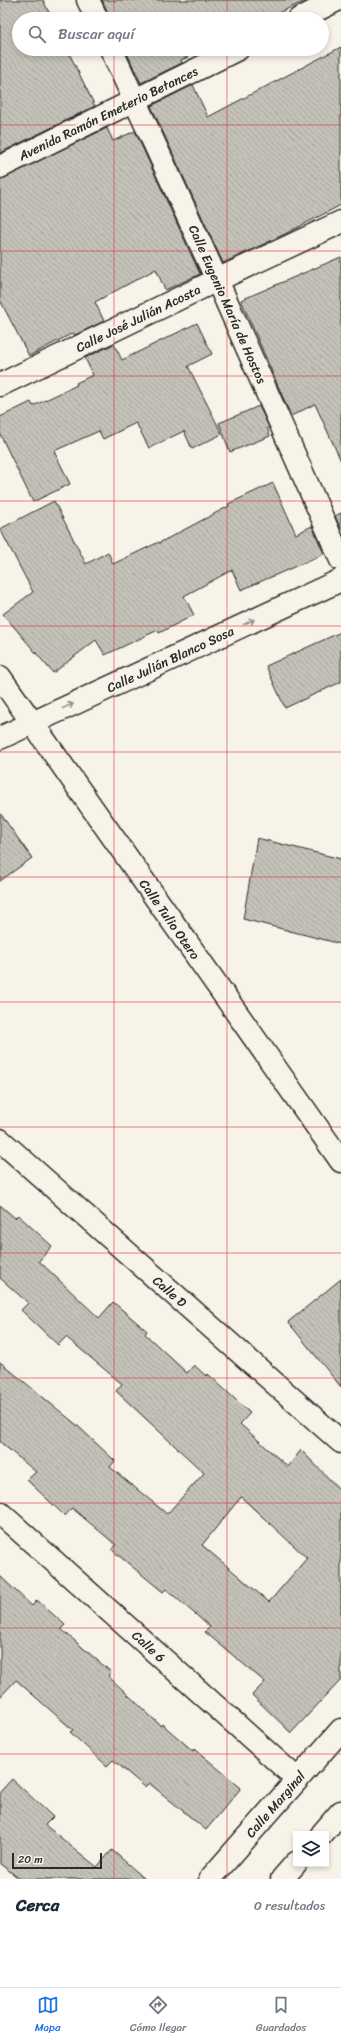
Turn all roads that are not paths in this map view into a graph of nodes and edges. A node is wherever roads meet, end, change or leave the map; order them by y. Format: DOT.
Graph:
graph roads {
  1 [pos="88,0"];
  2 [pos="337,0"];
  3 [pos="94,12"];
  4 [pos="313,12"];
  5 [pos="114,56"];
  6 [pos="224,56"];
  7 [pos="136,99"];
  8 [pos="0,167"];
  9 [pos="341,222"];
  10 [pos="217,280"];
  11 [pos="0,384"];
  12 [pos="341,560"];
  13 [pos="341,580"];
  14 [pos="0,677"];
  15 [pos="32,723"];
  16 [pos="0,738"];
  17 [pos="0,1140"];
  18 [pos="341,1161"];
  19 [pos="341,1442"];
  20 [pos="0,1513"];
  21 [pos="341,1730"];
  22 [pos="297,1779"];
  23 [pos="341,1812"];
  24 [pos="325,1831"];
  25 [pos="293,1866"];
  26 [pos="210,1879"];
  27 [pos="282,1879"];
  1 -- 3 [label="street"];
  2 -- 4 [label="street"];
  5 -- 7 [label="street, Calle Eugenio María de Hostos"];
  6 -- 7 [label="street, Avenida Ramón Emeterio Betances"];
  7 -- 8 [label="street, Avenida Ramón Emeterio Betances"];
  7 -- 10 [label="street, Calle Eugenio María de Hostos"];
  9 -- 10 [label="street, Calle José Julián Acosta"];
  10 -- 11 [label="street, Calle José Julián Acosta"];
  10 -- 12 [label="street, Calle Eugenio María de Hostos"];
  15 -- 13 [label="street, Calle Julián Blanco Sosa, one-way"];
  14 -- 15 [label="street, Calle Tulio Otero"];
  15 -- 16 [label="street, Calle Julián Blanco Sosa"];
  15 -- 18 [label="street, Calle Tulio Otero"];
  17 -- 19 [label="street, Calle D"];
  20 -- 22 [label="street, Calle 6"];
  21 -- 22 [label="street, Calle Marginal"];
  22 -- 26 [label="street, Calle Marginal"];
  23 -- 24 [label="street"];
  25 -- 27 [label="street"];
}
